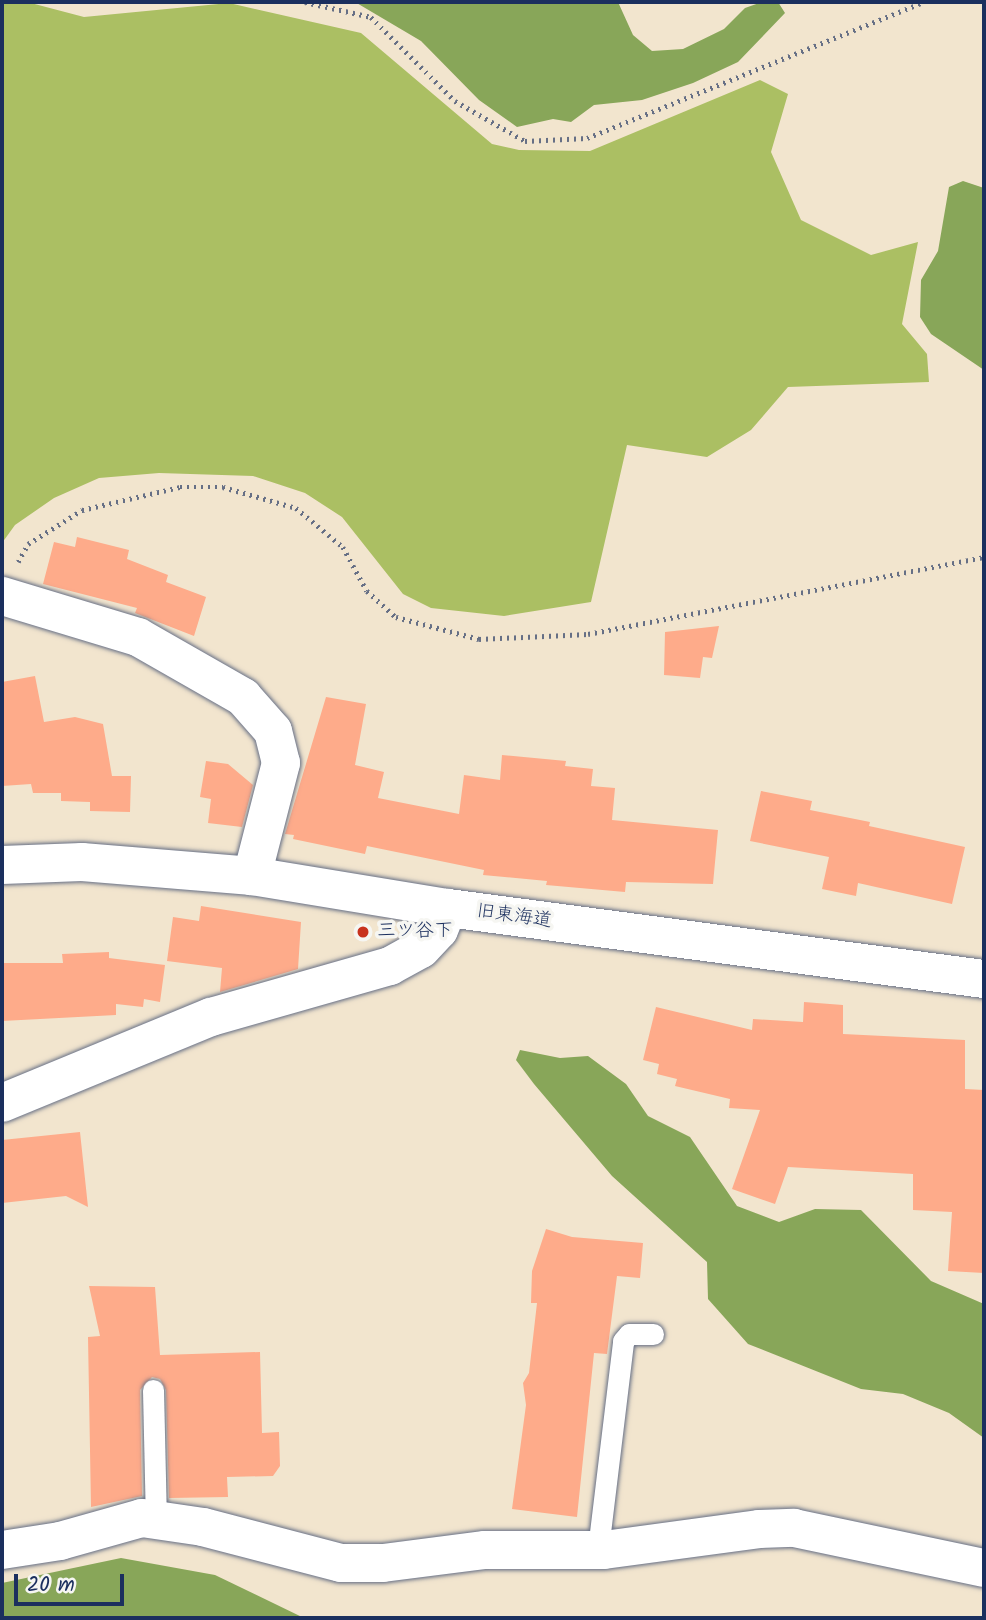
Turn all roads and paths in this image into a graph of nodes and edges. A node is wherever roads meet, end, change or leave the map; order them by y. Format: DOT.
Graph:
graph roads {
  1 [pos="305,2"];
  2 [pos="924,2"];
  3 [pos="984,557"];
  4 [pos="3,596"];
  5 [pos="2,864"];
  6 [pos="253,876"];
  7 [pos="448,908"];
  8 [pos="984,979"];
  9 [pos="2,1103"];
  10 [pos="653,1334"];
  11 [pos="153,1390"];
  12 [pos="156,1518"];
  13 [pos="598,1549"];
  14 [pos="2,1550"];
  15 [pos="984,1567"];
  1 -- 2 [label="path"];
  3 -- 4 [label="path"];
  4 -- 6 [label="street"];
  5 -- 6 [label="street, 旧東海道"];
  6 -- 7 [label="street, 旧東海道"];
  7 -- 8 [label="street, 旧東海道"];
  7 -- 9 [label="street"];
  10 -- 13 [label="lane"];
  11 -- 12 [label="lane"];
  12 -- 13 [label="street"];
  12 -- 14 [label="street"];
  13 -- 15 [label="street"];
}
